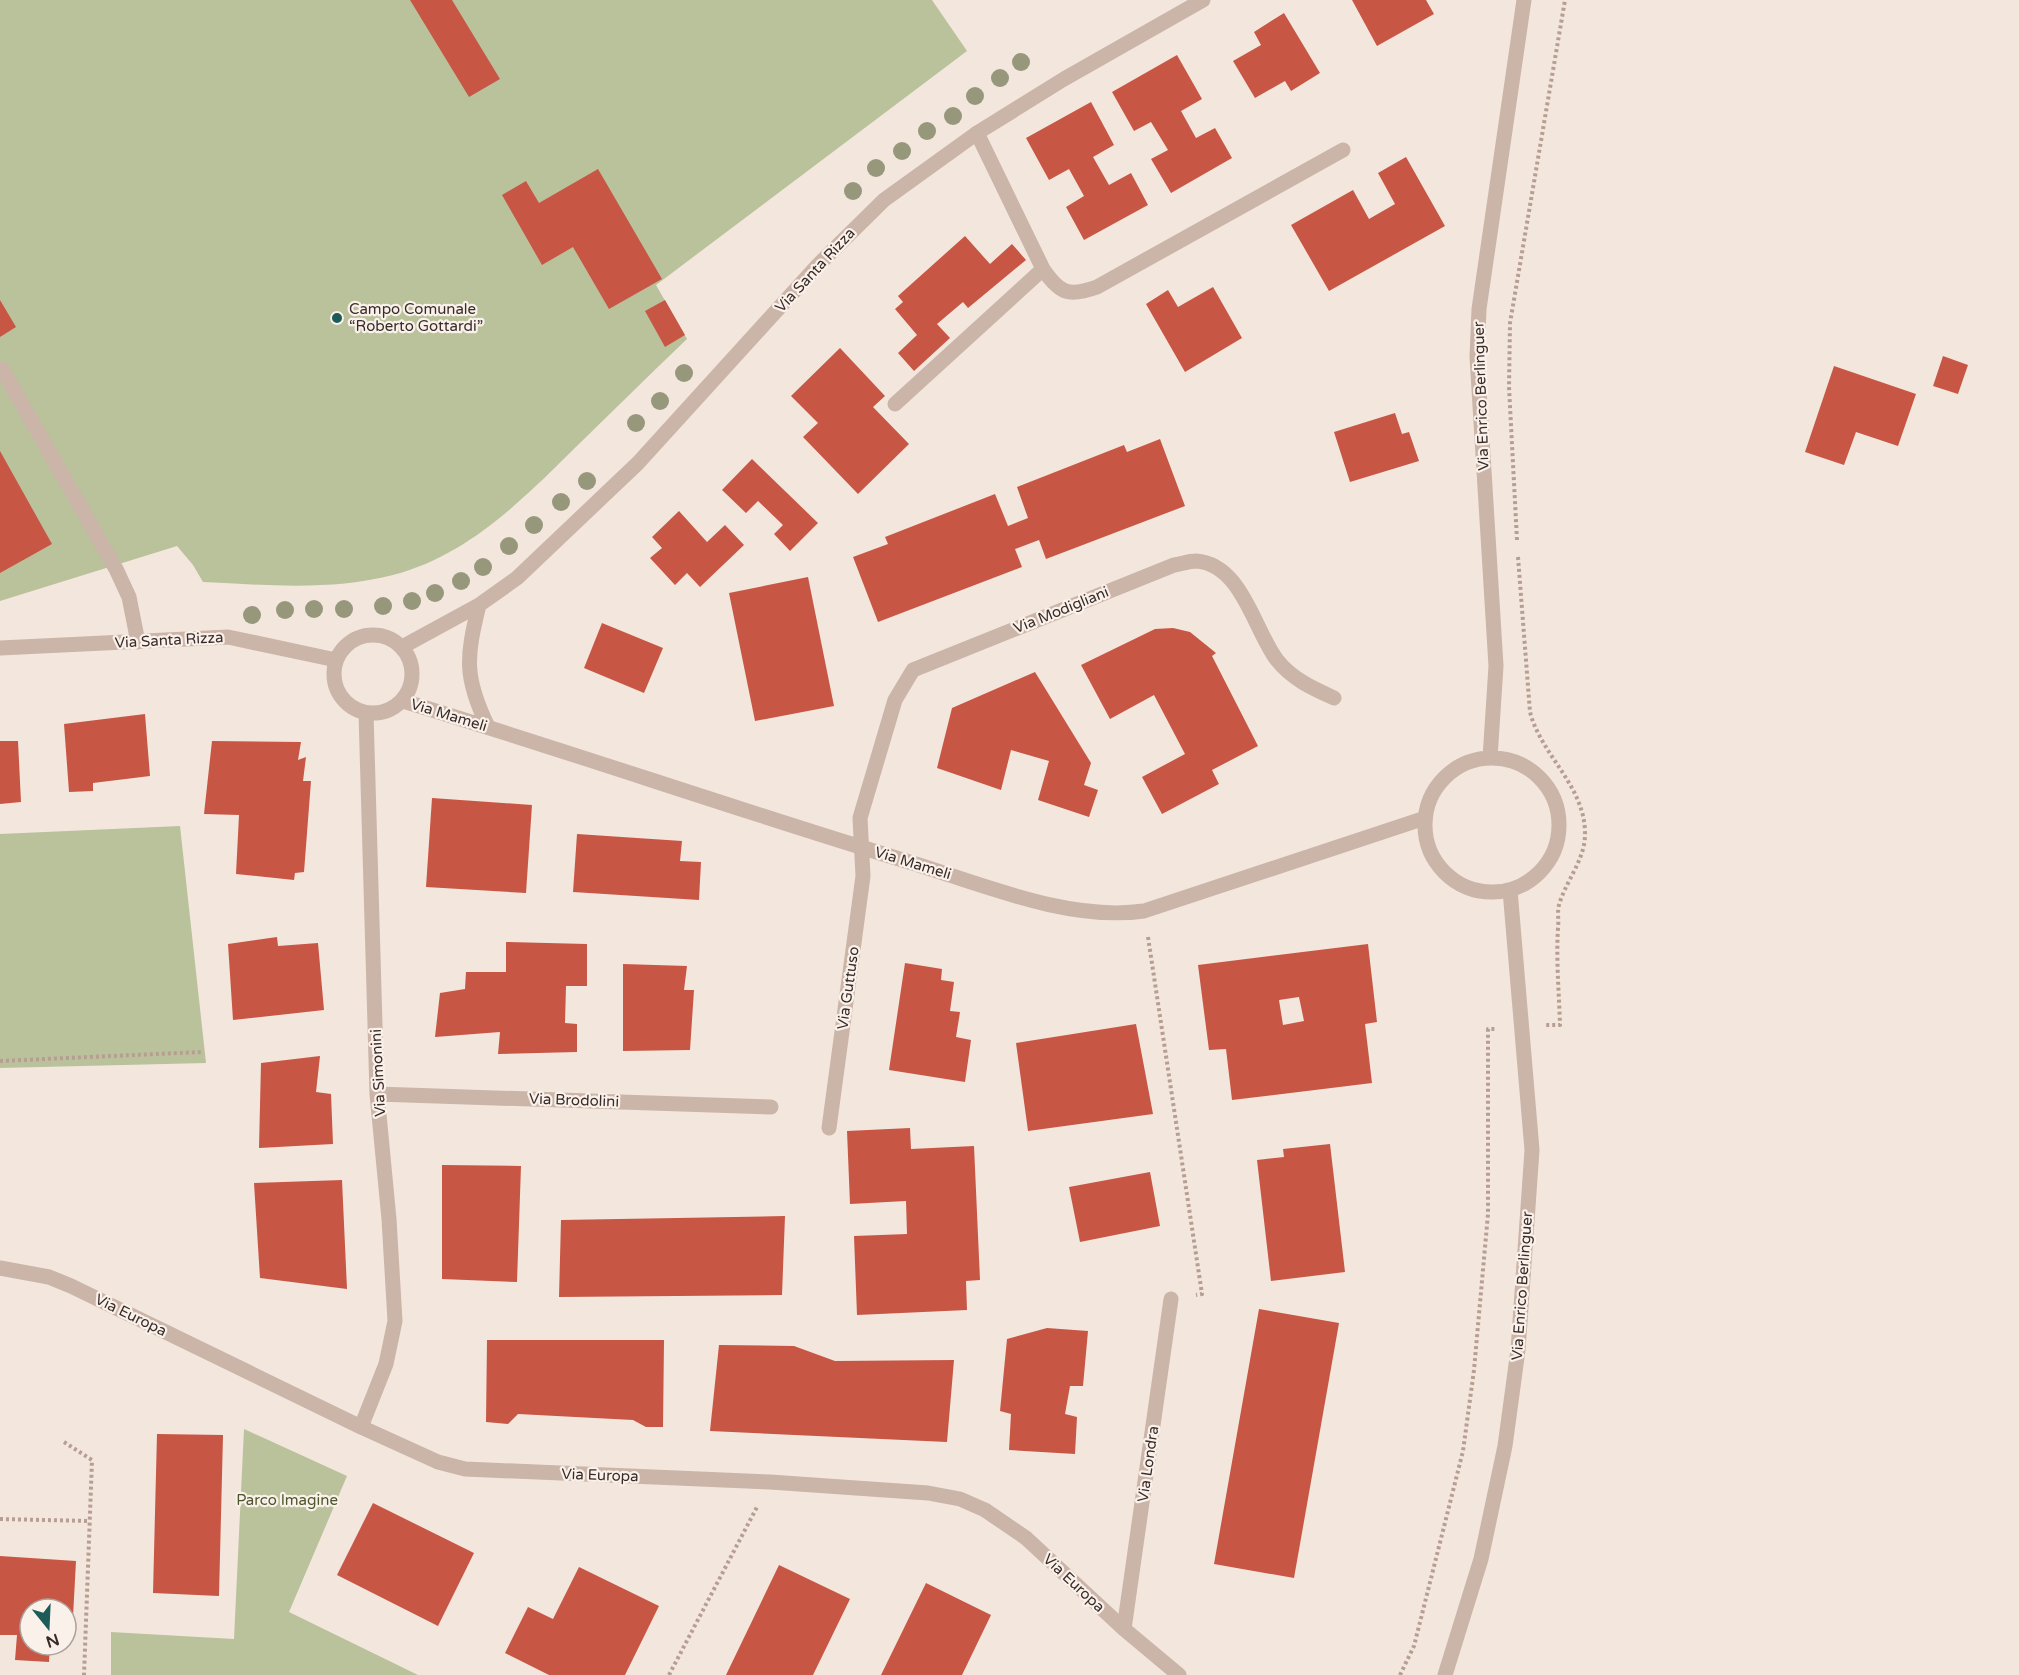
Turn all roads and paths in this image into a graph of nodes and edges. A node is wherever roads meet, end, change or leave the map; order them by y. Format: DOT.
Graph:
graph roads {
  1 [pos="1203,0"];
  2 [pos="1524,0"];
  3 [pos="1565,0"];
  4 [pos="977,133"];
  5 [pos="1343,150"];
  6 [pos="1043,269"];
  7 [pos="2,369"];
  8 [pos="895,404"];
  9 [pos="479,605"];
  10 [pos="138,642"];
  11 [pos="402,647"];
  12 [pos="0,648"];
  13 [pos="336,660"];
  14 [pos="1334,698"];
  15 [pos="403,700"];
  16 [pos="366,713"];
  17 [pos="488,727"];
  18 [pos="1490,758"];
  19 [pos="1425,818"];
  20 [pos="862,847"];
  21 [pos="1510,890"];
  22 [pos="1144,911"];
  23 [pos="1524,1026"];
  24 [pos="201,1052"];
  25 [pos="0,1061"];
  26 [pos="377,1094"];
  27 [pos="771,1107"];
  28 [pos="829,1128"];
  29 [pos="0,1268"];
  30 [pos="1171,1299"];
  31 [pos="361,1427"];
  32 [pos="64,1442"];
  33 [pos="770,1482"];
  34 [pos="0,1520"];
  35 [pos="89,1521"];
  36 [pos="1124,1629"];
  37 [pos="84,1675"];
  38 [pos="669,1675"];
  39 [pos="1179,1675"];
  40 [pos="1400,1675"];
  41 [pos="1445,1675"];
  1 -- 4 [label="street, Via Santa Rizza"];
  2 -- 18 [label="street, Via Enrico Berlinguer"];
  3 -- 23 [label="path"];
  4 -- 6 [label="street"];
  4 -- 9 [label="street, Via Santa Rizza"];
  5 -- 6 [label="street"];
  6 -- 8 [label="street"];
  7 -- 10 [label="street"];
  9 -- 11 [label="street, Via Santa Rizza"];
  9 -- 17 [label="street"];
  10 -- 12 [label="street, Via Santa Rizza"];
  10 -- 13 [label="street, Via Santa Rizza"];
  11 -- 13 [label="street"];
  11 -- 15 [label="street"];
  13 -- 16 [label="street"];
  14 -- 20 [label="street, Via Modigliani"];
  15 -- 16 [label="street"];
  15 -- 17 [label="street, Via Mameli"];
  16 -- 26 [label="street, Via Simonini"];
  17 -- 20 [label="street, Via Mameli"];
  18 -- 19 [label="street"];
  18 -- 21 [label="street"];
  19 -- 21 [label="street"];
  19 -- 22 [label="street, Via Mameli"];
  20 -- 22 [label="street, Via Mameli"];
  20 -- 28 [label="street, Via Guttuso"];
  21 -- 23 [label="street, Via Enrico Berlinguer"];
  22 -- 30 [label="path"];
  23 -- 40 [label="path"];
  23 -- 41 [label="street, Via Enrico Berlinguer"];
  24 -- 25 [label="path"];
  26 -- 27 [label="street, Via Brodolini"];
  26 -- 31 [label="street, Via Simonini"];
  29 -- 31 [label="street, Via Europa"];
  30 -- 36 [label="street, Via Londra"];
  31 -- 33 [label="street, Via Europa"];
  32 -- 35 [label="path"];
  33 -- 36 [label="street, Via Europa"];
  33 -- 38 [label="path"];
  34 -- 35 [label="path"];
  35 -- 37 [label="path"];
  36 -- 39 [label="street, Via Europa"];
}
